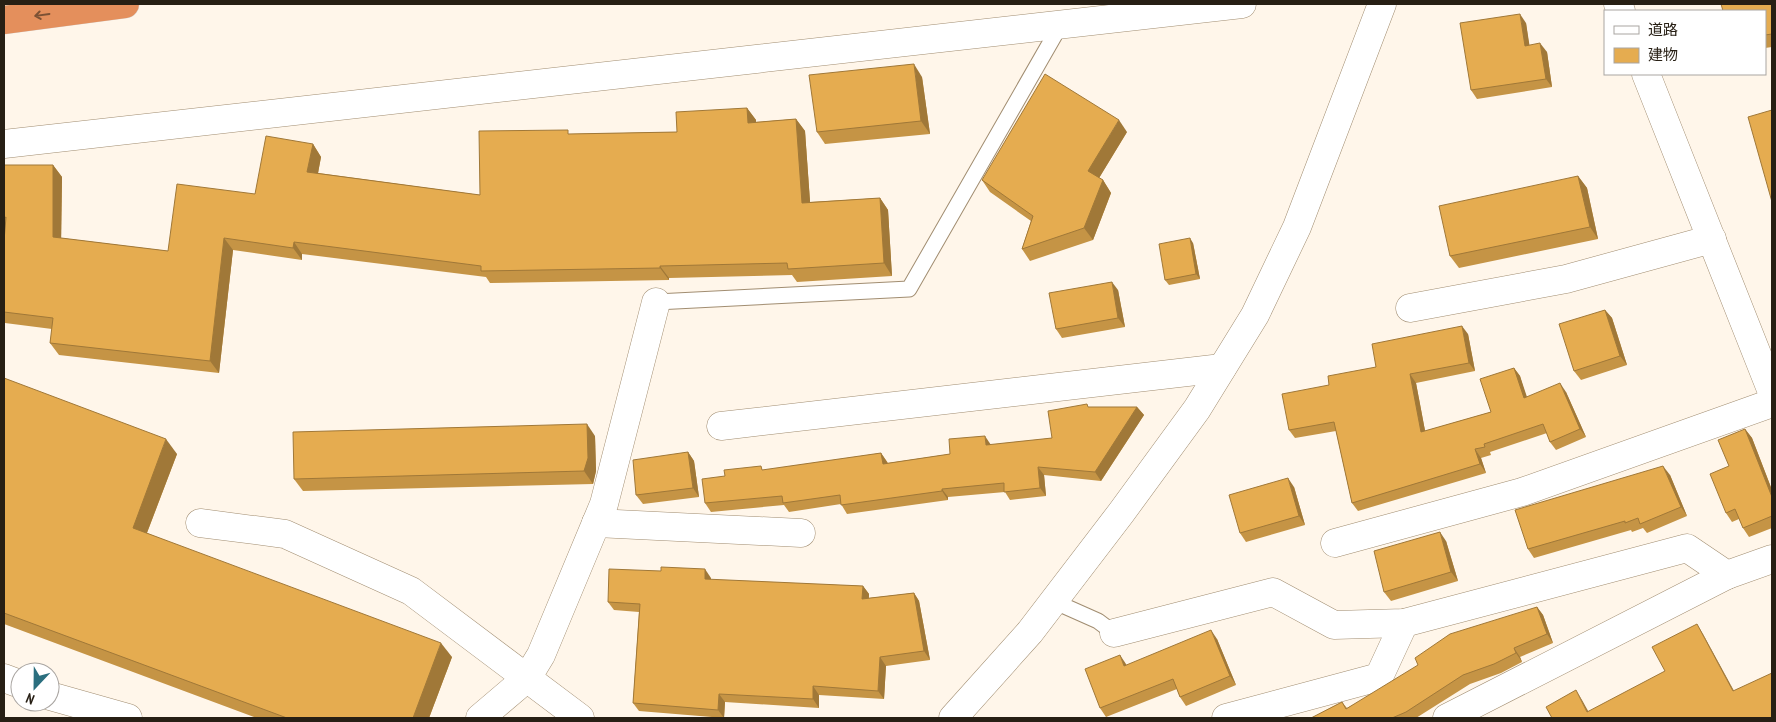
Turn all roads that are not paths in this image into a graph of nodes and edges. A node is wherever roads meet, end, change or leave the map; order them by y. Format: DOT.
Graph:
graph roads {
  1 [pos="125,4"];
  2 [pos="1242,4"];
  3 [pos="1382,4"];
  4 [pos="4,20"];
  5 [pos="1061,24"];
  6 [pos="1646,75"];
  7 [pos="4,144"];
  8 [pos="1712,239"];
  9 [pos="656,302"];
  10 [pos="1410,308"];
  11 [pos="1222,368"];
  12 [pos="1772,389"];
  13 [pos="721,426"];
  14 [pos="200,523"];
  15 [pos="596,523"];
  16 [pos="801,533"];
  17 [pos="1335,543"];
  18 [pos="1772,559"];
  19 [pos="1727,574"];
  20 [pos="1053,602"];
  21 [pos="1404,624"];
  22 [pos="1114,633"];
  23 [pos="527,678"];
  24 [pos="60,699"];
  25 [pos="128,718"];
  26 [pos="480,718"];
  27 [pos="580,718"];
  28 [pos="953,718"];
  29 [pos="1226,718"];
  30 [pos="1447,718"];
  1 -- 4 [label="highway, one-way"];
  2 -- 5 [label="street"];
  3 -- 11 [label="street"];
  5 -- 7 [label="street"];
  5 -- 9 [label="lane"];
  6 -- 8 [label="street"];
  8 -- 10 [label="street"];
  8 -- 12 [label="street"];
  9 -- 15 [label="street"];
  11 -- 13 [label="street"];
  11 -- 20 [label="street"];
  12 -- 17 [label="street"];
  14 -- 23 [label="street"];
  15 -- 16 [label="street"];
  15 -- 23 [label="street"];
  18 -- 19 [label="street"];
  19 -- 21 [label="street"];
  19 -- 30 [label="street"];
  20 -- 22 [label="lane"];
  20 -- 28 [label="street"];
  21 -- 22 [label="street"];
  21 -- 29 [label="street"];
  23 -- 26 [label="street"];
  23 -- 27 [label="street"];
  24 -- 25 [label="street"];
}
